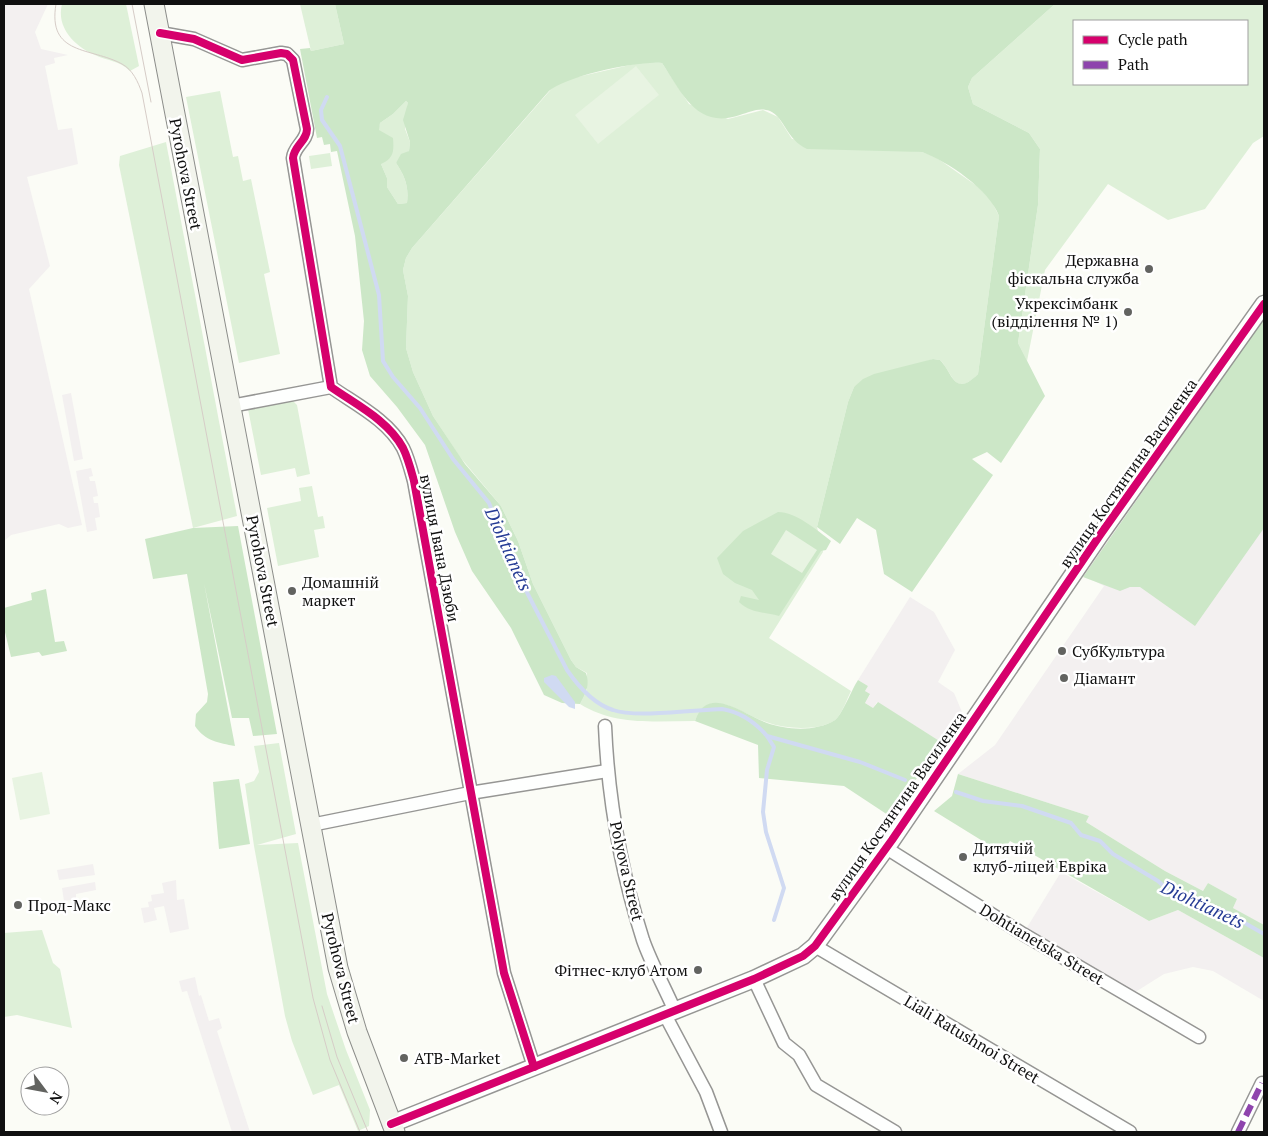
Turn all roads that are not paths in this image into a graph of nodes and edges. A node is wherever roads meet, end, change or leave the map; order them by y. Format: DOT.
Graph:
graph roads {
  1 [pos="154,4"];
  2 [pos="160,33"];
  3 [pos="1264,304"];
  4 [pos="331,387"];
  5 [pos="231,406"];
  6 [pos="605,726"];
  7 [pos="607,771"];
  8 [pos="470,793"];
  9 [pos="311,825"];
  10 [pos="886,848"];
  11 [pos="815,946"];
  12 [pos="754,979"];
  13 [pos="669,1011"];
  14 [pos="1199,1037"];
  15 [pos="534,1067"];
  16 [pos="1262,1083"];
  17 [pos="391,1130"];
  18 [pos="721,1132"];
  19 [pos="895,1132"];
  20 [pos="1130,1132"];
  21 [pos="1238,1132"];
  1 -- 2 [label="main road, Pyrohova Street"];
  2 -- 4 [label="street"];
  2 -- 5 [label="main road, Pyrohova Street"];
  3 -- 10 [label="street, вулиця Костянтина Василенка"];
  4 -- 5 [label="street"];
  4 -- 8 [label="street, вулиця Івана Дзюби"];
  5 -- 9 [label="main road, Pyrohova Street"];
  6 -- 7 [label="street, Polyova Street"];
  7 -- 8 [label="street"];
  7 -- 13 [label="street, Polyova Street"];
  8 -- 9 [label="street"];
  8 -- 15 [label="street, вулиця Івана Дзюби"];
  9 -- 17 [label="main road, Pyrohova Street"];
  10 -- 11 [label="street, вулиця Костянтина Василенка"];
  10 -- 14 [label="street, Dohtianetska Street"];
  11 -- 12 [label="street, вулиця Костянтина Василенка"];
  11 -- 20 [label="street, Liali Ratushnoi Street"];
  12 -- 13 [label="street, вулиця Костянтина Василенка"];
  12 -- 19 [label="street"];
  13 -- 15 [label="street, вулиця Костянтина Василенка"];
  13 -- 18 [label="street, Polyova Street"];
  15 -- 17 [label="street, вулиця Костянтина Василенка"];
  16 -- 21 [label="street"];
}
